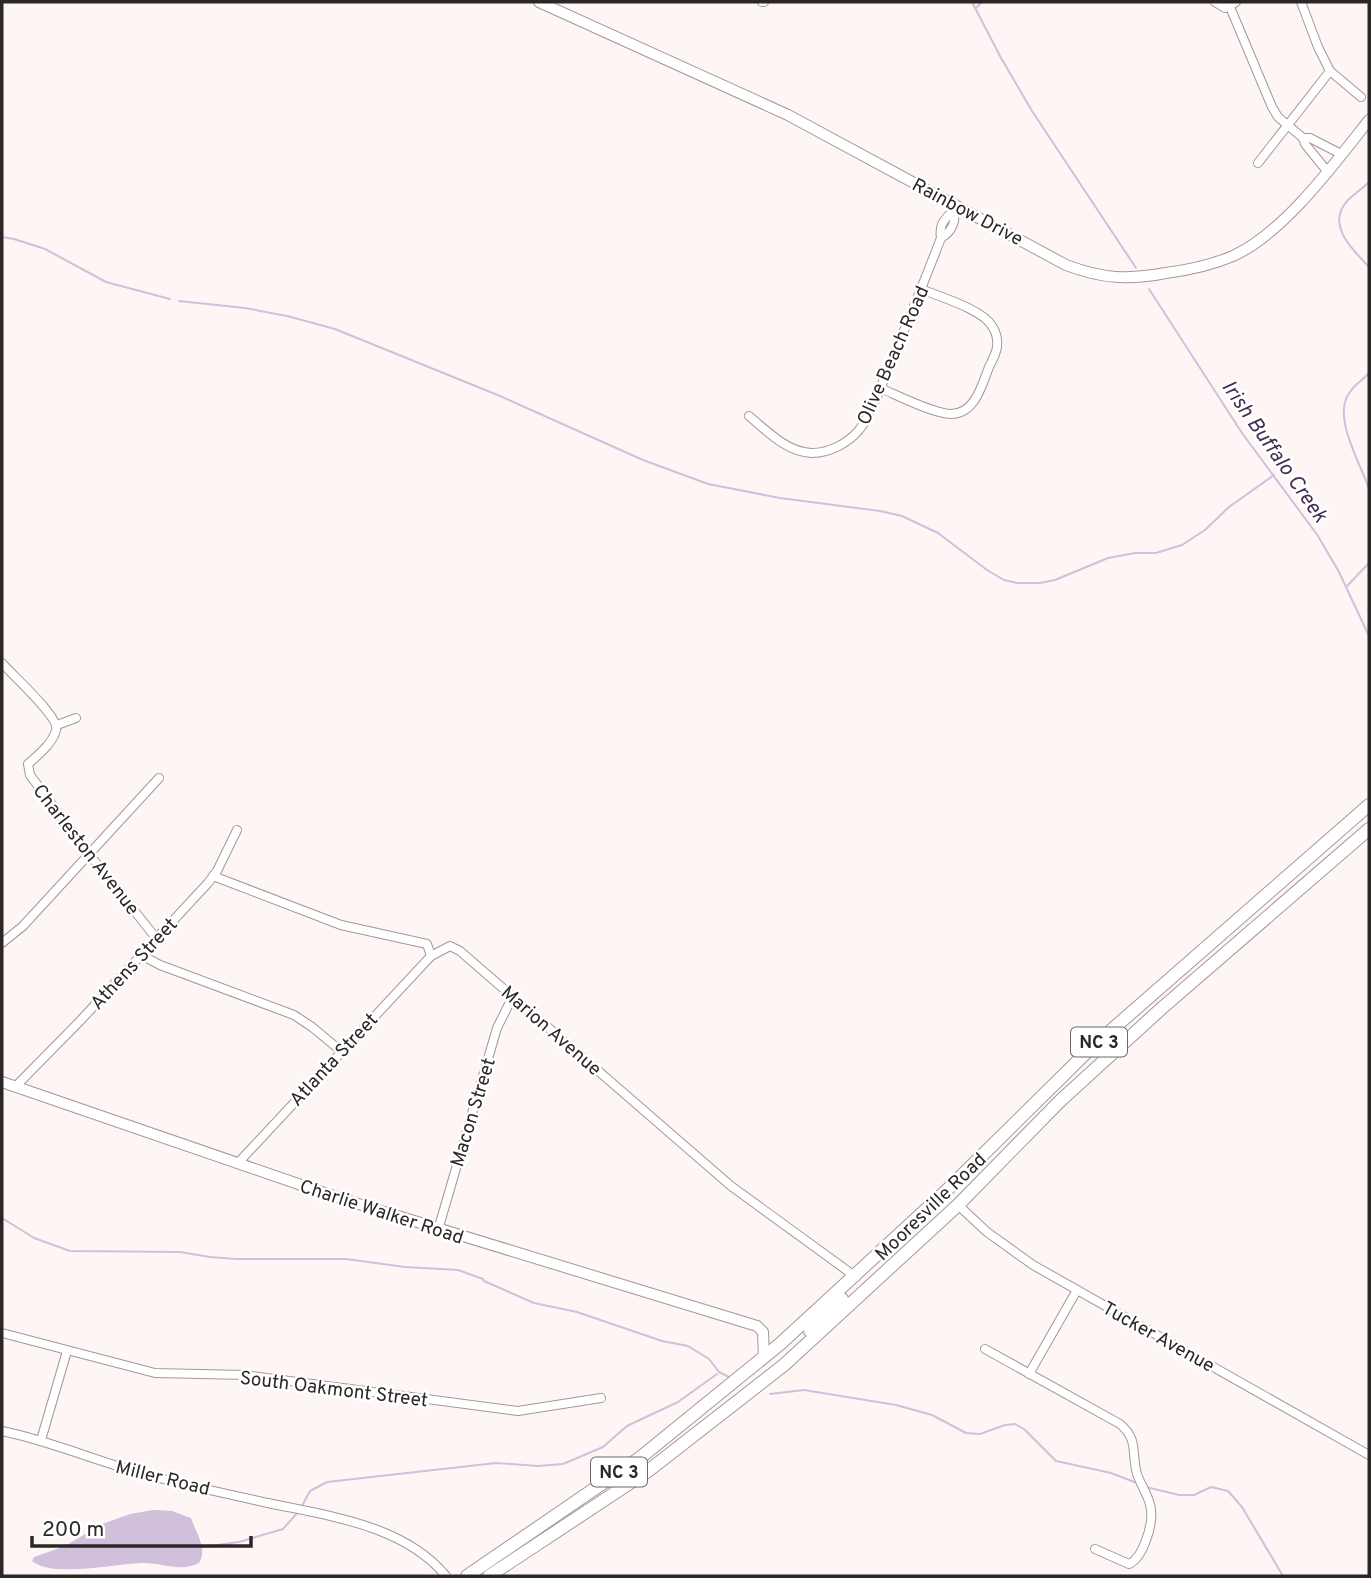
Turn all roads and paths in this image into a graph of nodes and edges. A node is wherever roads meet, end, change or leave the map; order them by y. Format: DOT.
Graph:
graph roads {
  1 [pos="539,2"];
  2 [pos="1215,2"];
  3 [pos="1301,2"];
  4 [pos="1233,4"];
  5 [pos="1330,71"];
  6 [pos="1361,97"];
  7 [pos="1369,120"];
  8 [pos="1289,126"];
  9 [pos="1303,138"];
  10 [pos="1341,154"];
  11 [pos="1258,163"];
  12 [pos="1327,171"];
  13 [pos="955,207"];
  14 [pos="921,289"];
  15 [pos="880,388"];
  16 [pos="749,416"];
  17 [pos="2,663"];
  18 [pos="76,718"];
  19 [pos="57,725"];
  20 [pos="159,778"];
  21 [pos="1369,805"];
  22 [pos="1369,829"];
  23 [pos="237,830"];
  24 [pos="89,855"];
  25 [pos="213,876"];
  26 [pos="156,938"];
  27 [pos="2,943"];
  28 [pos="141,955"];
  29 [pos="431,956"];
  30 [pos="513,996"];
  31 [pos="1135,1010"];
  32 [pos="1146,1023"];
  33 [pos="341,1051"];
  34 [pos="2,1082"];
  35 [pos="15,1087"];
  36 [pos="238,1163"];
  37 [pos="958,1205"];
  38 [pos="438,1230"];
  39 [pos="870,1264"];
  40 [pos="856,1277"];
  41 [pos="1077,1290"];
  42 [pos="763,1332"];
  43 [pos="2,1333"];
  44 [pos="780,1345"];
  45 [pos="802,1349"];
  46 [pos="985,1349"];
  47 [pos="68,1351"];
  48 [pos="764,1358"];
  49 [pos="1029,1374"];
  50 [pos="601,1398"];
  51 [pos="711,1422"];
  52 [pos="2,1431"];
  53 [pos="41,1440"];
  54 [pos="1369,1455"];
  55 [pos="523,1538"];
  56 [pos="1095,1549"];
  57 [pos="439,1572"];
  58 [pos="446,1576"];
  59 [pos="467,1576"];
  60 [pos="481,1576"];
  61 [pos="489,1576"];
  1 -- 13 [label="street, Rainbow Drive"];
  2 -- 4 [label="street"];
  3 -- 5 [label="street"];
  4 -- 8 [label="street"];
  5 -- 6 [label="street"];
  5 -- 8 [label="street"];
  7 -- 10 [label="street, Rainbow Drive"];
  8 -- 9 [label="street"];
  8 -- 11 [label="street"];
  9 -- 10 [label="street"];
  9 -- 12 [label="street"];
  10 -- 12 [label="street, Rainbow Drive"];
  12 -- 13 [label="street, Rainbow Drive"];
  13 -- 14 [label="street, Olive Beach Road"];
  14 -- 15 [label="street, Olive Beach Road"];
  14 -- 15 [label="street"];
  15 -- 16 [label="street, Olive Beach Road"];
  17 -- 19 [label="street"];
  18 -- 19 [label="street"];
  19 -- 24 [label="street, Charleston Avenue"];
  20 -- 24 [label="street"];
  21 -- 31 [label="main road, Mooresville Road / NC 3"];
  22 -- 32 [label="main road, Mooresville Road / NC 3"];
  23 -- 25 [label="street, Athens Street"];
  24 -- 26 [label="street, Charleston Avenue"];
  24 -- 27 [label="street"];
  25 -- 26 [label="street, Athens Street"];
  25 -- 29 [label="street"];
  26 -- 28 [label="street, Athens Street"];
  28 -- 33 [label="street"];
  28 -- 35 [label="street, Athens Street"];
  29 -- 30 [label="street, Marion Avenue"];
  29 -- 33 [label="street, Atlanta Street"];
  30 -- 38 [label="street, Macon Street"];
  30 -- 40 [label="street, Marion Avenue"];
  31 -- 32 [label="main road"];
  31 -- 39 [label="main road, Mooresville Road / NC 3"];
  32 -- 37 [label="main road, Mooresville Road / NC 3"];
  33 -- 36 [label="street, Atlanta Street"];
  34 -- 35 [label="street, Charlie Walker Road"];
  35 -- 36 [label="street, Charlie Walker Road"];
  36 -- 38 [label="street, Charlie Walker Road"];
  37 -- 41 [label="street, Tucker Avenue"];
  37 -- 45 [label="main road, Mooresville Road / NC 3"];
  38 -- 42 [label="street, Charlie Walker Road"];
  39 -- 40 [label="main road, Mooresville Road / NC 3"];
  39 -- 45 [label="main road"];
  40 -- 44 [label="main road, Mooresville Road / NC 3"];
  41 -- 49 [label="street"];
  41 -- 54 [label="street, Tucker Avenue"];
  42 -- 44 [label="street, Charlie Walker Road"];
  42 -- 48 [label="street"];
  43 -- 47 [label="street, South Oakmont Street"];
  44 -- 48 [label="main road, Mooresville Road / NC 3"];
  44 -- 51 [label="main road"];
  45 -- 51 [label="main road, Mooresville Road / NC 3"];
  46 -- 49 [label="street"];
  47 -- 50 [label="street, South Oakmont Street"];
  47 -- 53 [label="street"];
  48 -- 55 [label="main road, Mooresville Road / NC 3"];
  49 -- 56 [label="street"];
  51 -- 61 [label="main road, Mooresville Road / NC 3"];
  52 -- 53 [label="street, Miller Road"];
  53 -- 57 [label="street, Miller Road"];
  55 -- 59 [label="main road, Mooresville Road / NC 3"];
  55 -- 60 [label="main road"];
  57 -- 58 [label="street, Miller Road"];
}
